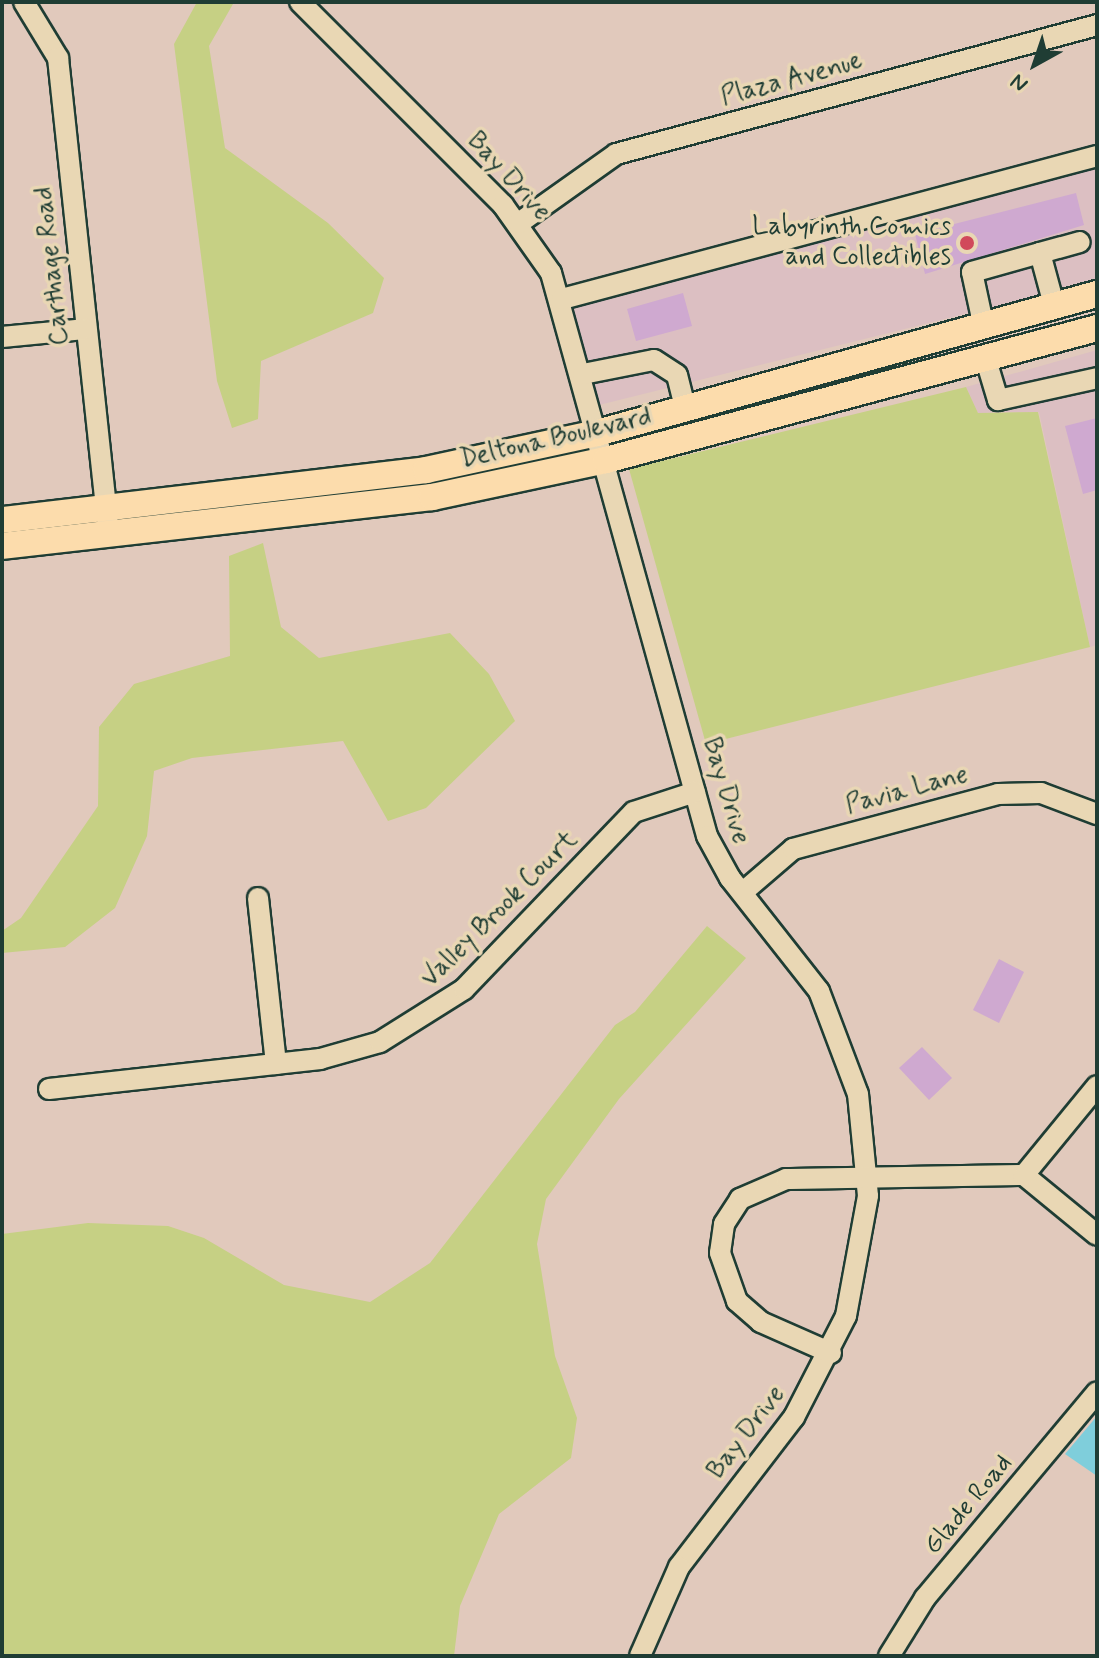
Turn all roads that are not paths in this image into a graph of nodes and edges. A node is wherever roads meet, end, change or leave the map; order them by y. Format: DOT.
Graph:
graph roads {
  1 [pos="24,2"];
  2 [pos="300,2"];
  3 [pos="1097,25"];
  4 [pos="1097,156"];
  5 [pos="519,223"];
  6 [pos="1080,242"];
  7 [pos="1040,253"];
  8 [pos="1097,294"];
  9 [pos="562,299"];
  10 [pos="1054,305"];
  11 [pos="977,325"];
  12 [pos="1097,328"];
  13 [pos="85,329"];
  14 [pos="2,337"];
  15 [pos="983,361"];
  16 [pos="583,374"];
  17 [pos="1097,378"];
  18 [pos="685,407"];
  19 [pos="597,433"];
  20 [pos="606,460"];
  21 [pos="106,507"];
  22 [pos="2,520"];
  23 [pos="109,535"];
  24 [pos="2,546"];
  25 [pos="695,792"];
  26 [pos="1097,814"];
  27 [pos="743,892"];
  28 [pos="258,898"];
  29 [pos="276,1064"];
  30 [pos="1097,1086"];
  31 [pos="49,1089"];
  32 [pos="1024,1175"];
  33 [pos="868,1177"];
  34 [pos="1097,1235"];
  35 [pos="831,1353"];
  36 [pos="1097,1392"];
  37 [pos="640,1656"];
  38 [pos="889,1656"];
  1 -- 13 [label="street, Carthage Road"];
  2 -- 5 [label="street, Bay Drive"];
  3 -- 5 [label="street, Plaza Avenue"];
  4 -- 9 [label="street"];
  5 -- 9 [label="street, Bay Drive"];
  6 -- 7 [label="street"];
  7 -- 10 [label="street"];
  7 -- 11 [label="street"];
  8 -- 10 [label="main road, Deltona Boulevard"];
  9 -- 16 [label="street, Bay Drive"];
  10 -- 11 [label="main road, Deltona Boulevard"];
  11 -- 15 [label="main road"];
  11 -- 18 [label="main road, Deltona Boulevard"];
  12 -- 15 [label="main road, Deltona Boulevard"];
  13 -- 14 [label="street"];
  13 -- 21 [label="street, Carthage Road"];
  15 -- 17 [label="street"];
  15 -- 20 [label="main road, Deltona Boulevard"];
  16 -- 18 [label="street"];
  16 -- 19 [label="street, Bay Drive"];
  18 -- 19 [label="main road, Deltona Boulevard"];
  19 -- 20 [label="street, Bay Drive"];
  19 -- 21 [label="main road, Deltona Boulevard"];
  20 -- 23 [label="main road, Deltona Boulevard"];
  20 -- 25 [label="street, Bay Drive"];
  21 -- 22 [label="main road, Deltona Boulevard"];
  21 -- 23 [label="street, Carthage Road"];
  23 -- 24 [label="main road, Deltona Boulevard"];
  25 -- 27 [label="street, Bay Drive"];
  25 -- 29 [label="street, Valley Brook Court"];
  26 -- 27 [label="street, Pavia Lane"];
  27 -- 33 [label="street, Bay Drive"];
  28 -- 29 [label="street"];
  29 -- 31 [label="street, Valley Brook Court"];
  30 -- 32 [label="street"];
  32 -- 33 [label="street"];
  32 -- 34 [label="street"];
  33 -- 35 [label="street, Bay Drive"];
  33 -- 35 [label="street"];
  35 -- 37 [label="street, Bay Drive"];
  36 -- 38 [label="street, Glade Road"];
}
